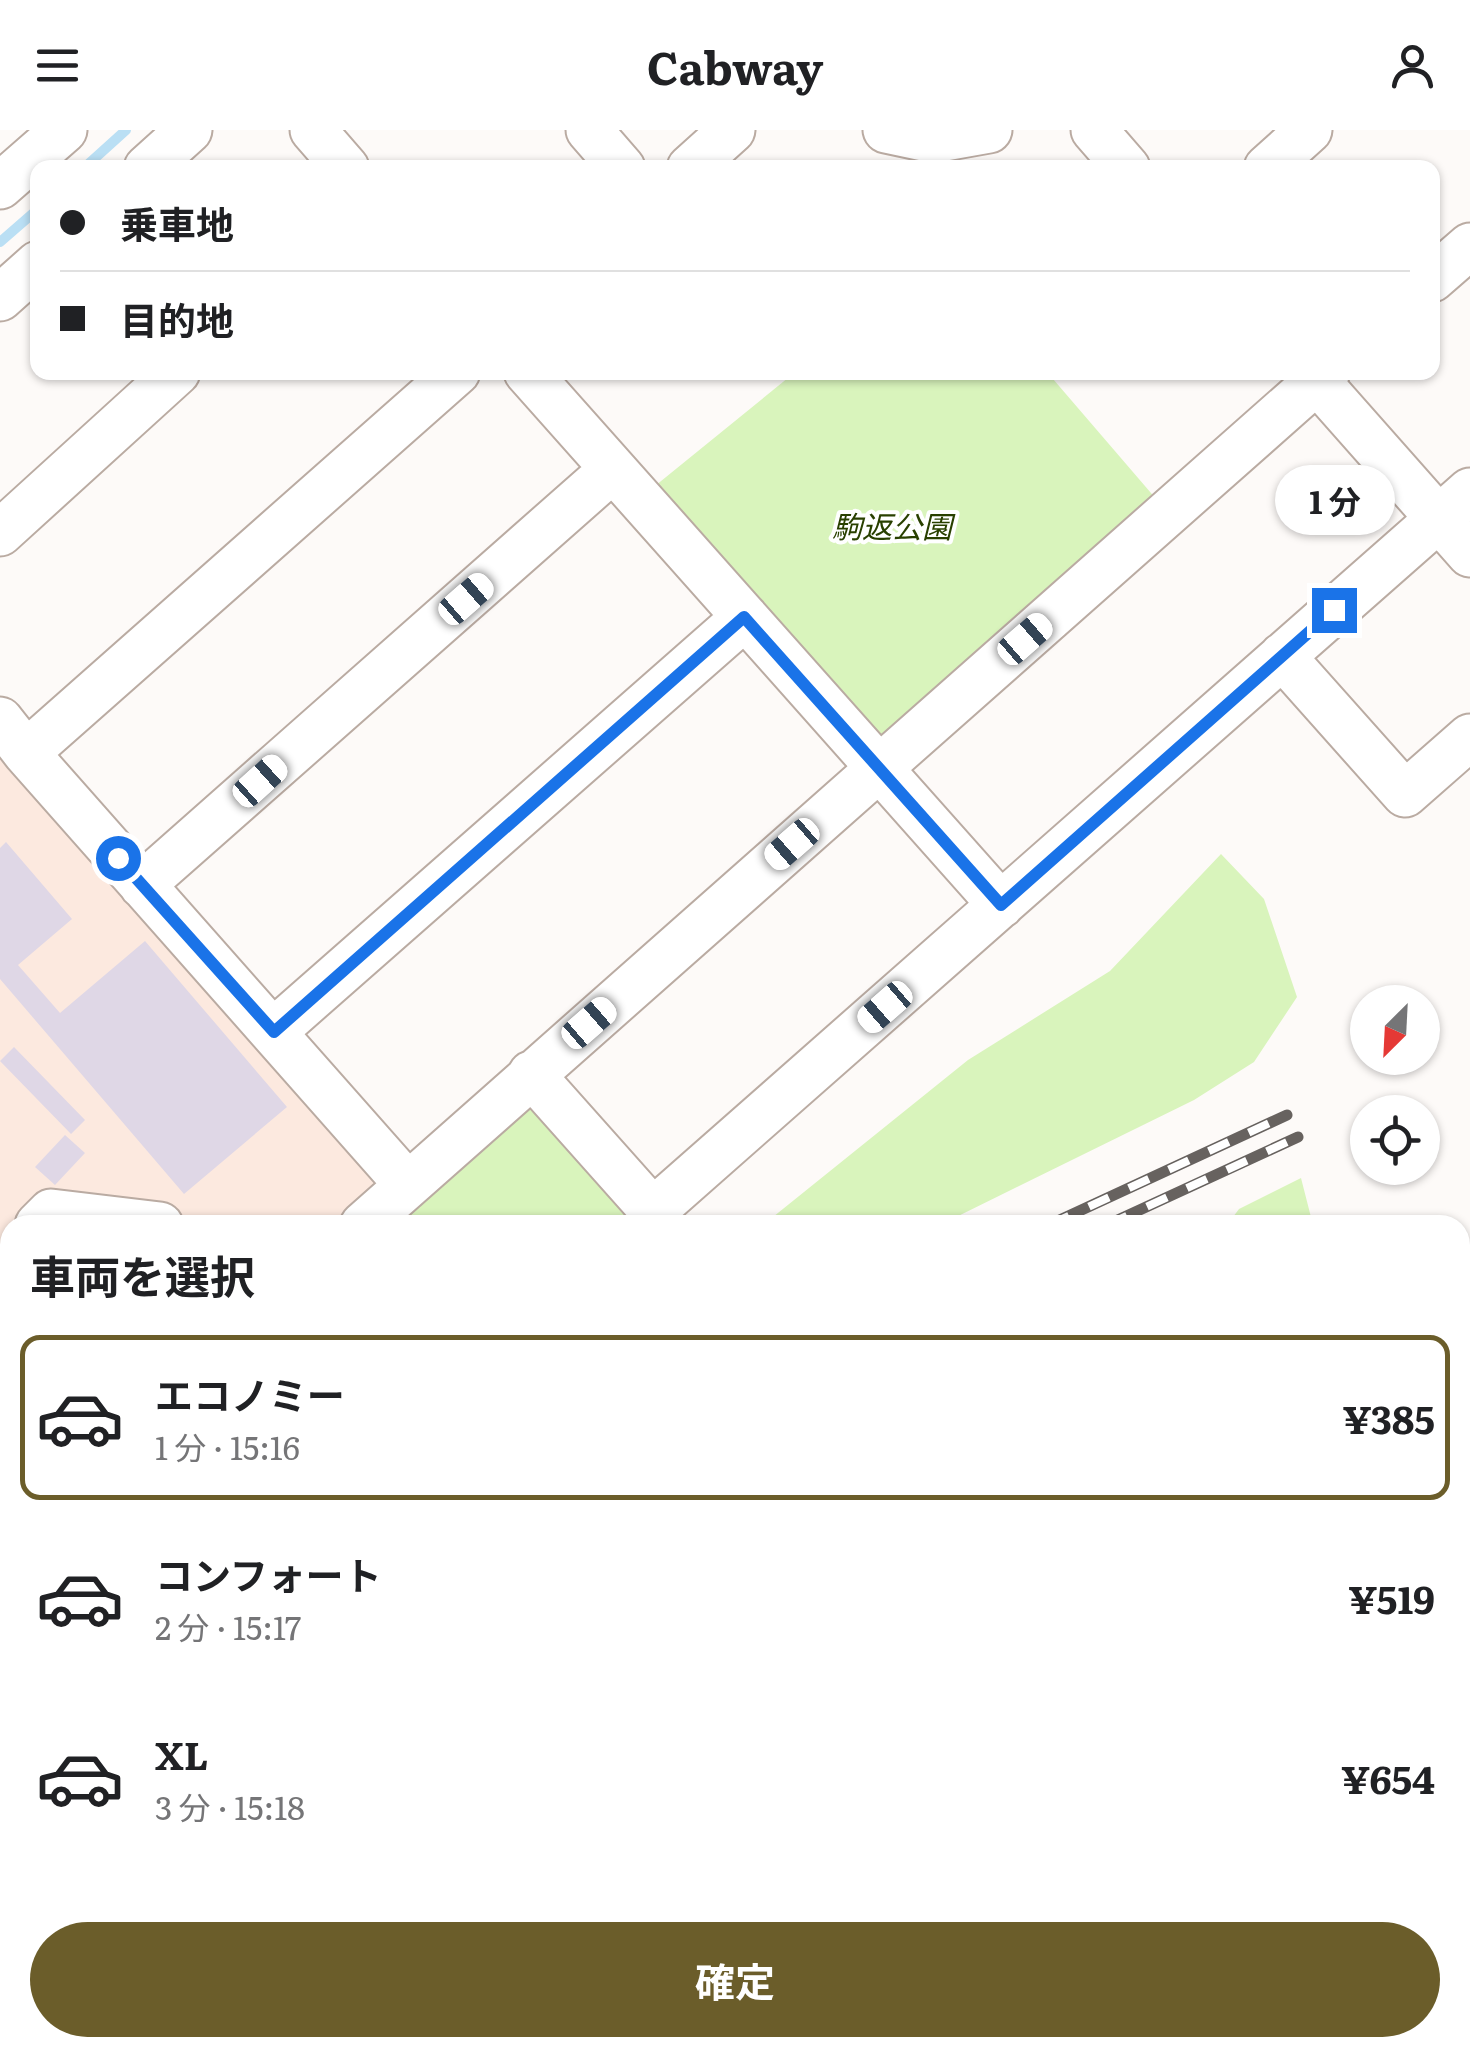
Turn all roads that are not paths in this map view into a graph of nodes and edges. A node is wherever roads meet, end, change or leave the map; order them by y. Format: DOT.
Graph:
graph roads {
  1 [pos="64,130"];
  2 [pos="189,130"];
  3 [pos="312,130"];
  4 [pos="589,130"];
  5 [pos="732,130"];
  6 [pos="886,130"];
  7 [pos="989,130"];
  8 [pos="1094,130"];
  9 [pos="1309,130"];
  10 [pos="156,160"];
  11 [pos="339,160"];
  12 [pos="615,160"];
  13 [pos="699,160"];
  14 [pos="1120,160"];
  15 [pos="1275,160"];
  16 [pos="0,186"];
  17 [pos="1470,246"];
  18 [pos="30,271"];
  19 [pos="1440,272"];
  20 [pos="0,298"];
  21 [pos="168,380"];
  22 [pos="448,380"];
  23 [pos="535,380"];
  24 [pos="1312,380"];
  25 [pos="1323,380"];
  26 [pos="613,469"];
  27 [pos="1454,505"];
  28 [pos="0,533"];
  29 [pos="1470,554"];
  30 [pos="744,617"];
  31 [pos="1282,656"];
  32 [pos="13,736"];
  33 [pos="1470,736"];
  34 [pos="878,768"];
  35 [pos="142,885"];
  36 [pos="1001,905"];
  37 [pos="274,1032"];
  38 [pos="531,1074"];
  39 [pos="407,1184"];
  40 [pos="48,1215"];
  41 [pos="76,1215"];
  42 [pos="374,1215"];
  1 -- 16 [label="street"];
  2 -- 10 [label="street"];
  3 -- 11 [label="street"];
  4 -- 12 [label="street"];
  5 -- 13 [label="street"];
  6 -- 7 [label="street"];
  8 -- 14 [label="street"];
  9 -- 15 [label="street"];
  17 -- 19 [label="street"];
  18 -- 20 [label="street"];
  21 -- 28 [label="street"];
  22 -- 32 [label="street"];
  23 -- 26 [label="street"];
  24 -- 34 [label="street"];
  25 -- 27 [label="street"];
  26 -- 30 [label="street"];
  26 -- 35 [label="street"];
  27 -- 29 [label="street"];
  27 -- 31 [label="street"];
  30 -- 34 [label="street"];
  30 -- 37 [label="street"];
  31 -- 33 [label="street"];
  31 -- 36 [label="street"];
  32 -- 35 [label="street"];
  34 -- 36 [label="street"];
  34 -- 38 [label="street"];
  35 -- 37 [label="street"];
  36 -- 38 [label="street"];
  37 -- 39 [label="street"];
  38 -- 39 [label="street"];
  39 -- 42 [label="street"];
  40 -- 41 [label="street"];
}
